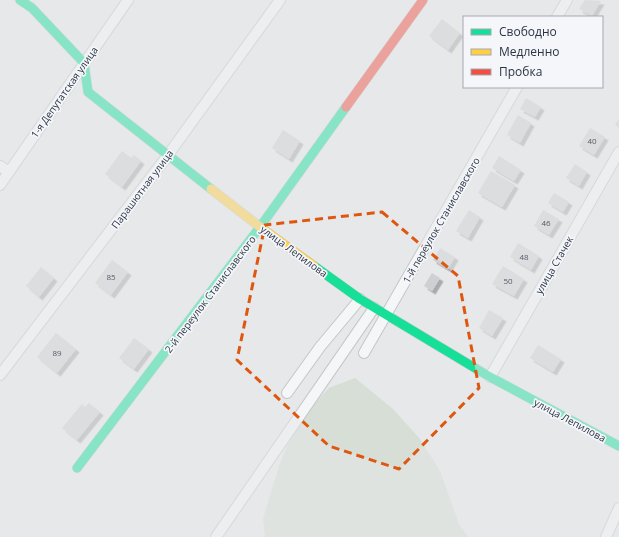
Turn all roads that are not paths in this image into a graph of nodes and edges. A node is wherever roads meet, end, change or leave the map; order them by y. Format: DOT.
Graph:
graph roads {
  1 [pos="20,0"];
  2 [pos="128,0"];
  3 [pos="280,0"];
  4 [pos="423,0"];
  5 [pos="567,0"];
  6 [pos="558,16"];
  7 [pos="84,63"];
  8 [pos="517,88"];
  9 [pos="619,152"];
  10 [pos="168,155"];
  11 [pos="4,169"];
  12 [pos="0,185"];
  13 [pos="260,227"];
  14 [pos="360,299"];
  15 [pos="374,308"];
  16 [pos="387,316"];
  17 [pos="364,353"];
  18 [pos="0,375"];
  19 [pos="490,377"];
  20 [pos="288,393"];
  21 [pos="619,445"];
  22 [pos="77,468"];
  23 [pos="619,508"];
  24 [pos="216,537"];
  25 [pos="606,537"];
  1 -- 7 [label="street"];
  2 -- 7 [label="street, 1-я Депутатская улица"];
  3 -- 10 [label="street, Парашютная улица"];
  4 -- 13 [label="street, 2-й переулок Станиславского"];
  5 -- 6 [label="street"];
  7 -- 10 [label="street, улица Лепилова"];
  7 -- 11 [label="street, 1-я Депутатская улица"];
  8 -- 16 [label="street, 1-й переулок Станиславского"];
  9 -- 19 [label="street, улица Стачек"];
  10 -- 13 [label="street, улица Лепилова"];
  10 -- 18 [label="street, Парашютная улица"];
  11 -- 12 [label="street, 1-я Депутатская улица"];
  13 -- 14 [label="street, улица Лепилова"];
  13 -- 22 [label="street, 2-й переулок Станиславского"];
  14 -- 15 [label="street, улица Лепилова"];
  14 -- 20 [label="street"];
  15 -- 16 [label="street, улица Лепилова"];
  15 -- 24 [label="street"];
  16 -- 17 [label="street, 1-й переулок Станиславского"];
  16 -- 19 [label="street, улица Лепилова"];
  19 -- 21 [label="street, улица Лепилова"];
  23 -- 25 [label="street"];
}
